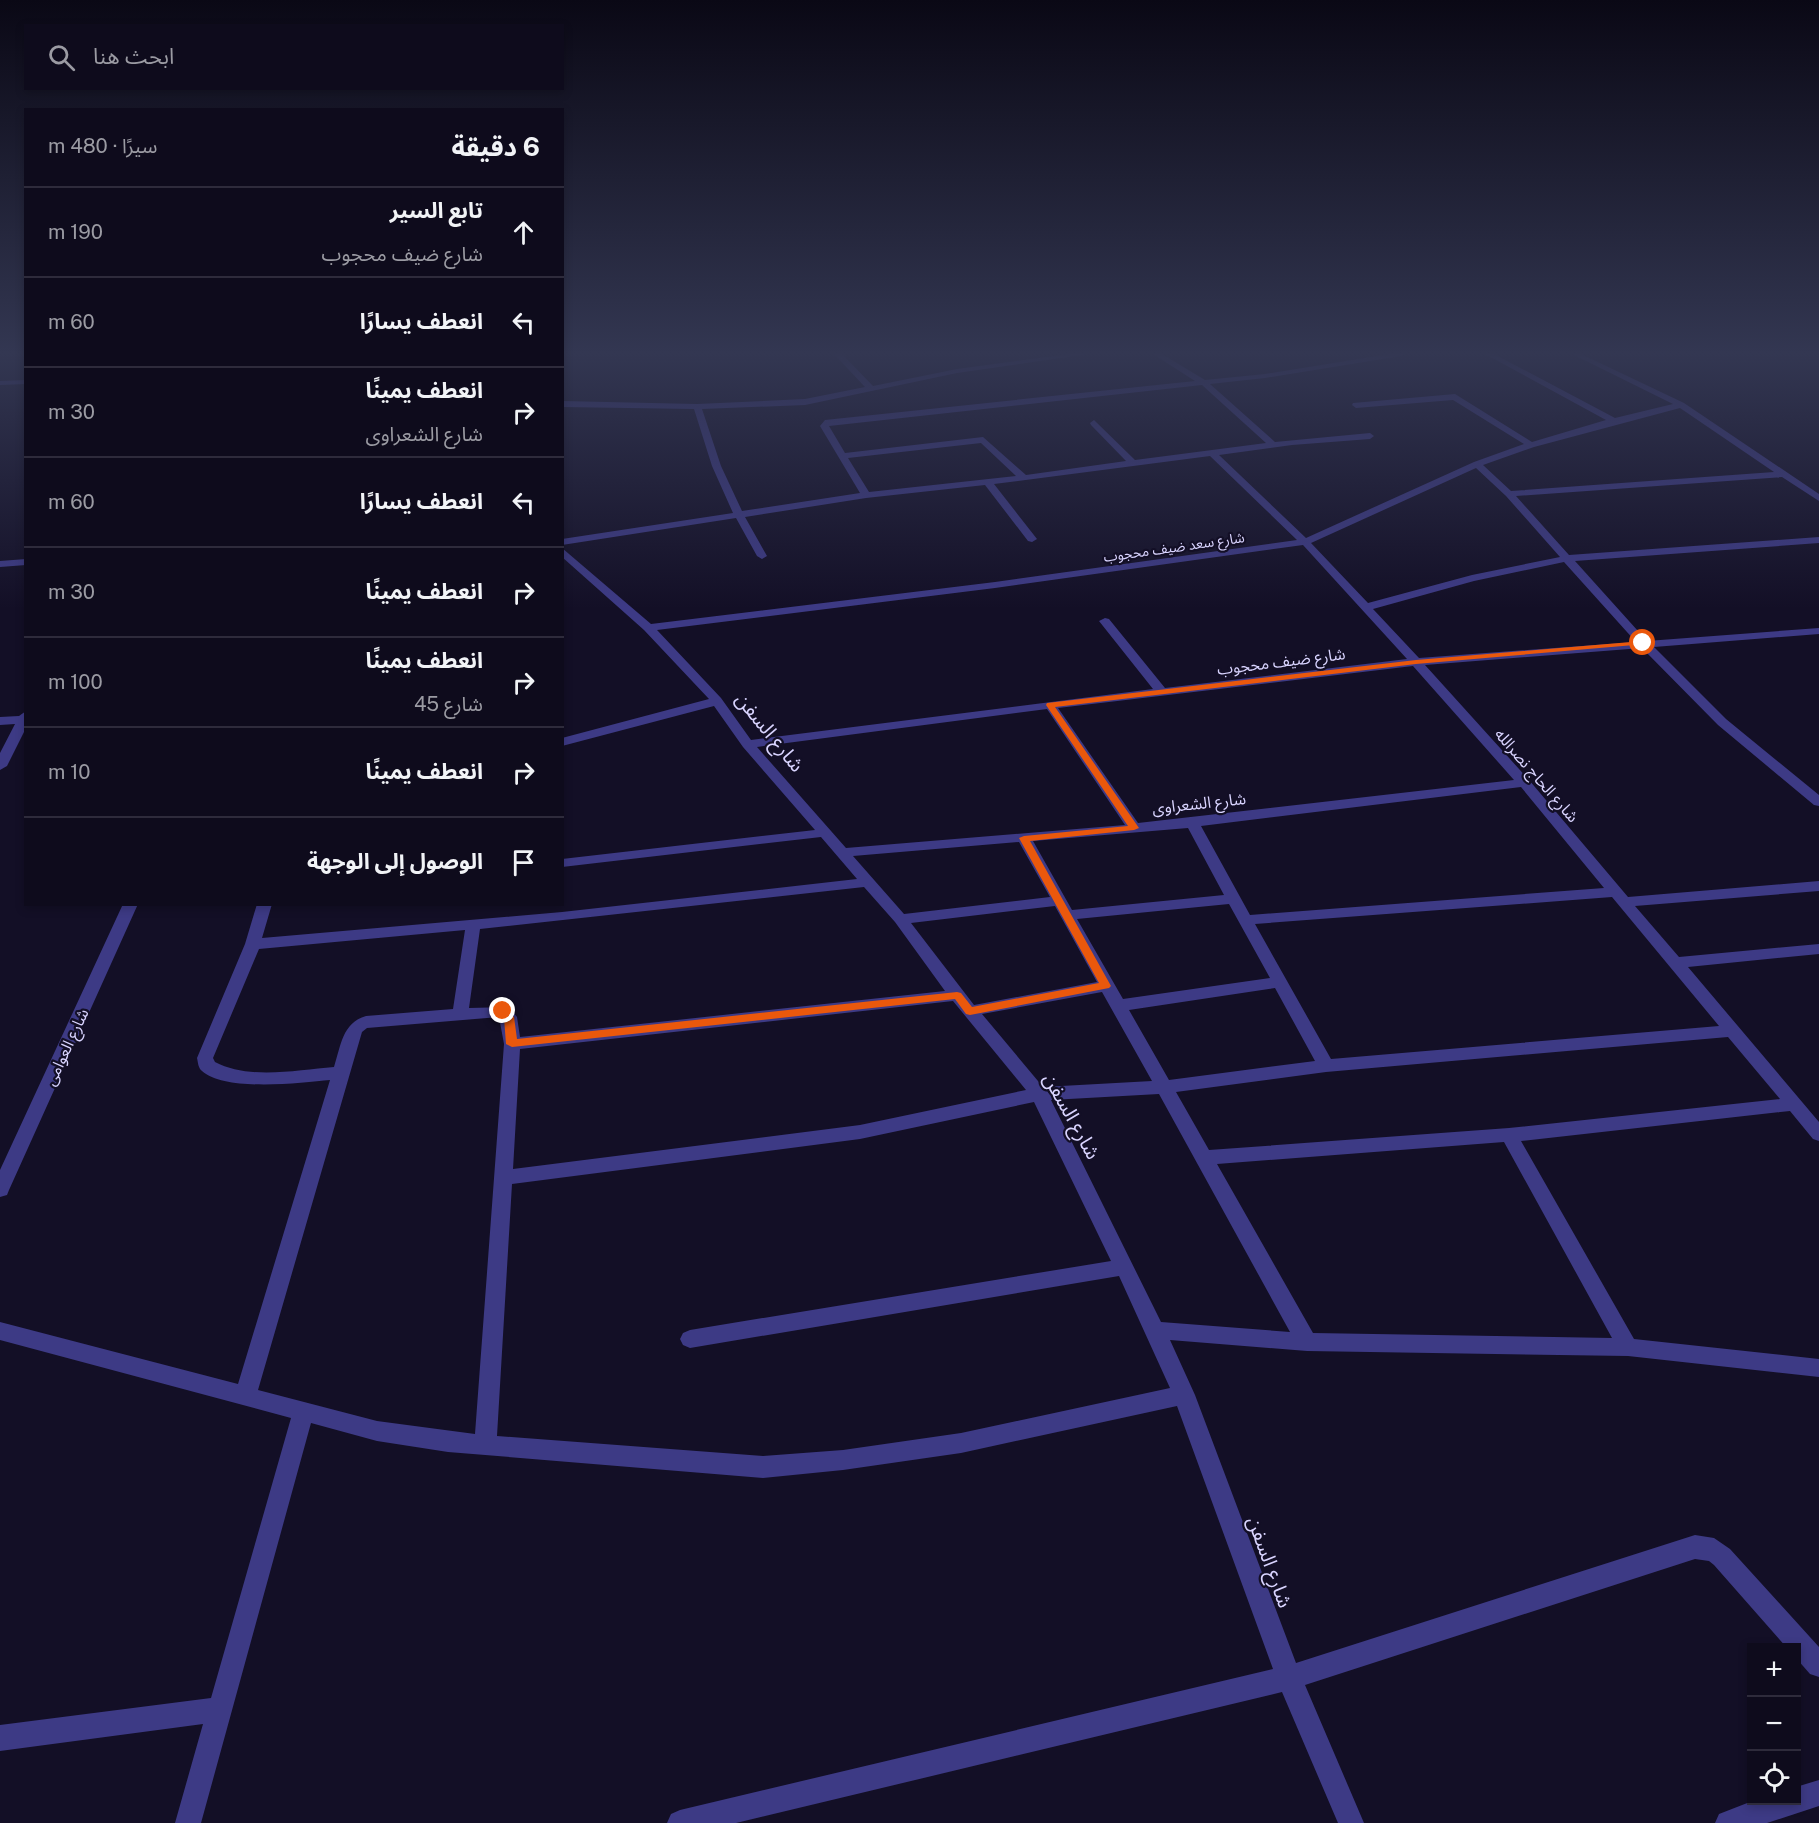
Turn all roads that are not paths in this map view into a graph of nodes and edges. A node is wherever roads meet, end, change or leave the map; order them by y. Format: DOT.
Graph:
graph roads {
  1 [pos="706,439"];
  2 [pos="831,439"];
  3 [pos="1110,439"];
  4 [pos="1267,439"];
  5 [pos="1337,439"];
  6 [pos="1522,439"];
  7 [pos="1552,439"];
  8 [pos="1732,439"];
  9 [pos="1274,445"];
  10 [pos="1532,445"];
  11 [pos="1212,453"];
  12 [pos="841,456"];
  13 [pos="1133,463"];
  14 [pos="1477,464"];
  15 [pos="1784,474"];
  16 [pos="1024,478"];
  17 [pos="988,483"];
  18 [pos="1509,494"];
  19 [pos="866,495"];
  20 [pos="1819,498"];
  21 [pos="738,516"];
  22 [pos="1032,539"];
  23 [pos="1819,540"];
  24 [pos="564,542"];
  25 [pos="1305,542"];
  26 [pos="564,553"];
  27 [pos="762,556"];
  28 [pos="1568,558"];
  29 [pos="24,562"];
  30 [pos="0,564"];
  31 [pos="1366,607"];
  32 [pos="1105,621"];
  33 [pos="648,628"];
  34 [pos="1819,631"];
  35 [pos="1643,643"];
  36 [pos="1416,662"];
  37 [pos="1162,692"];
  38 [pos="717,701"];
  39 [pos="1050,705"];
  40 [pos="24,717"];
  41 [pos="0,722"];
  42 [pos="564,741"];
  43 [pos="748,744"];
  44 [pos="0,766"];
  45 [pos="1524,783"];
  46 [pos="1819,802"];
  47 [pos="1192,823"];
  48 [pos="1134,828"];
  49 [pos="823,833"];
  50 [pos="1024,838"];
  51 [pos="841,853"];
  52 [pos="564,863"];
  53 [pos="867,882"];
  54 [pos="1819,886"];
  55 [pos="1619,897"];
  56 [pos="1232,899"];
  57 [pos="130,906"];
  58 [pos="264,906"];
  59 [pos="1063,908"];
  60 [pos="900,919"];
  61 [pos="1244,920"];
  62 [pos="473,925"];
  63 [pos="253,944"];
  64 [pos="1819,950"];
  65 [pos="1675,963"];
  66 [pos="1279,982"];
  67 [pos="1106,986"];
  68 [pos="957,995"];
  69 [pos="1117,1006"];
  70 [pos="970,1011"];
  71 [pos="460,1014"];
  72 [pos="1733,1031"];
  73 [pos="512,1044"];
  74 [pos="1326,1066"];
  75 [pos="342,1073"];
  76 [pos="1164,1087"];
  77 [pos="1039,1094"];
  78 [pos="1794,1104"];
  79 [pos="1819,1134"];
  80 [pos="1509,1135"];
  81 [pos="1203,1158"];
  82 [pos="502,1178"];
  83 [pos="0,1190"];
  84 [pos="1124,1268"];
  85 [pos="1155,1330"];
  86 [pos="0,1331"];
  87 [pos="690,1339"];
  88 [pos="1306,1342"];
  89 [pos="1628,1347"];
  90 [pos="1819,1368"];
  91 [pos="1184,1395"];
  92 [pos="245,1396"];
  93 [pos="303,1412"];
  94 [pos="485,1445"];
  95 [pos="1819,1665"];
  96 [pos="1289,1678"];
  97 [pos="220,1709"];
  98 [pos="0,1738"];
  99 [pos="1819,1793"];
  100 [pos="1801,1798"];
  101 [pos="1781,1805"];
  102 [pos="188,1823"];
  103 [pos="680,1823"];
  104 [pos="1351,1823"];
  105 [pos="1728,1823"];
  1 -- 21 [label="street"];
  2 -- 12 [label="street"];
  3 -- 13 [label="street"];
  4 -- 9 [label="street"];
  5 -- 9 [label="street"];
  6 -- 10 [label="street"];
  7 -- 10 [label="street, شارع سعد ضيف محجوب"];
  8 -- 15 [label="street"];
  9 -- 11 [label="street"];
  10 -- 14 [label="street, شارع سعد ضيف محجوب"];
  11 -- 13 [label="street"];
  11 -- 25 [label="street, شارع الحاج نصرالله"];
  12 -- 16 [label="street"];
  12 -- 19 [label="street"];
  13 -- 16 [label="street"];
  14 -- 18 [label="street"];
  14 -- 25 [label="street, شارع سعد ضيف محجوب"];
  15 -- 18 [label="street"];
  15 -- 20 [label="street"];
  16 -- 17 [label="street"];
  17 -- 19 [label="street"];
  17 -- 22 [label="street"];
  18 -- 28 [label="street"];
  19 -- 21 [label="street"];
  21 -- 24 [label="street"];
  21 -- 27 [label="street"];
  23 -- 28 [label="street"];
  25 -- 31 [label="street, شارع الحاج نصرالله"];
  25 -- 33 [label="street, شارع سعد ضيف محجوب"];
  26 -- 33 [label="street, شارع السفن"];
  28 -- 31 [label="street"];
  28 -- 35 [label="street"];
  29 -- 30 [label="street"];
  31 -- 36 [label="street, شارع الحاج نصرالله"];
  32 -- 37 [label="street"];
  33 -- 38 [label="street, شارع السفن"];
  34 -- 35 [label="street, شارع ضيف محجوب"];
  35 -- 36 [label="street, شارع ضيف محجوب"];
  35 -- 46 [label="street"];
  36 -- 37 [label="street, شارع ضيف محجوب"];
  36 -- 45 [label="street, شارع الحاج نصرالله"];
  37 -- 39 [label="street, شارع ضيف محجوب"];
  38 -- 42 [label="street"];
  38 -- 43 [label="street, شارع السفن"];
  39 -- 43 [label="street, شارع ضيف محجوب"];
  39 -- 48 [label="street"];
  40 -- 41 [label="street"];
  40 -- 44 [label="street"];
  43 -- 49 [label="street, شارع السفن"];
  45 -- 47 [label="street, شارع الشعراوى"];
  45 -- 55 [label="street, شارع الحاج نصرالله"];
  47 -- 48 [label="street, شارع الشعراوى"];
  47 -- 56 [label="street"];
  48 -- 50 [label="street, شارع الشعراوى"];
  49 -- 51 [label="street, شارع السفن"];
  49 -- 52 [label="street"];
  50 -- 51 [label="street, شارع الشعراوى"];
  50 -- 59 [label="street"];
  51 -- 53 [label="street, شارع السفن"];
  53 -- 60 [label="street, شارع السفن"];
  53 -- 62 [label="street"];
  54 -- 55 [label="street"];
  55 -- 61 [label="street"];
  55 -- 65 [label="street, شارع الحاج نصرالله"];
  56 -- 59 [label="street"];
  56 -- 61 [label="street"];
  57 -- 83 [label="street, شارع العوامى"];
  58 -- 63 [label="street"];
  59 -- 60 [label="street"];
  59 -- 67 [label="street"];
  60 -- 68 [label="street, شارع السفن"];
  61 -- 66 [label="street"];
  62 -- 63 [label="street"];
  62 -- 71 [label="street"];
  63 -- 75 [label="street"];
  64 -- 65 [label="street"];
  65 -- 72 [label="street, شارع الحاج نصرالله"];
  66 -- 69 [label="street"];
  66 -- 74 [label="street"];
  67 -- 69 [label="street"];
  67 -- 70 [label="street"];
  68 -- 70 [label="street, شارع السفن"];
  68 -- 73 [label="street"];
  69 -- 76 [label="street"];
  70 -- 77 [label="street, شارع السفن"];
  71 -- 73 [label="street"];
  71 -- 75 [label="street"];
  72 -- 74 [label="street"];
  72 -- 78 [label="street, شارع الحاج نصرالله"];
  73 -- 82 [label="street"];
  74 -- 76 [label="street"];
  75 -- 92 [label="street"];
  76 -- 77 [label="street"];
  76 -- 81 [label="street"];
  77 -- 82 [label="street"];
  77 -- 84 [label="street, شارع السفن"];
  78 -- 79 [label="street, شارع الحاج نصرالله"];
  78 -- 80 [label="street"];
  80 -- 81 [label="street"];
  80 -- 89 [label="street"];
  81 -- 88 [label="street"];
  82 -- 94 [label="street"];
  84 -- 85 [label="street, شارع السفن"];
  84 -- 87 [label="street"];
  85 -- 88 [label="street"];
  85 -- 91 [label="street, شارع السفن"];
  86 -- 92 [label="street"];
  88 -- 89 [label="street"];
  89 -- 90 [label="street"];
  91 -- 94 [label="street"];
  91 -- 96 [label="street, شارع السفن"];
  92 -- 93 [label="street"];
  93 -- 94 [label="street"];
  93 -- 97 [label="street"];
  95 -- 96 [label="street"];
  96 -- 103 [label="street"];
  96 -- 104 [label="street, شارع السفن"];
  97 -- 98 [label="street"];
  97 -- 102 [label="street"];
  99 -- 100 [label="street"];
  101 -- 105 [label="street"];
}
